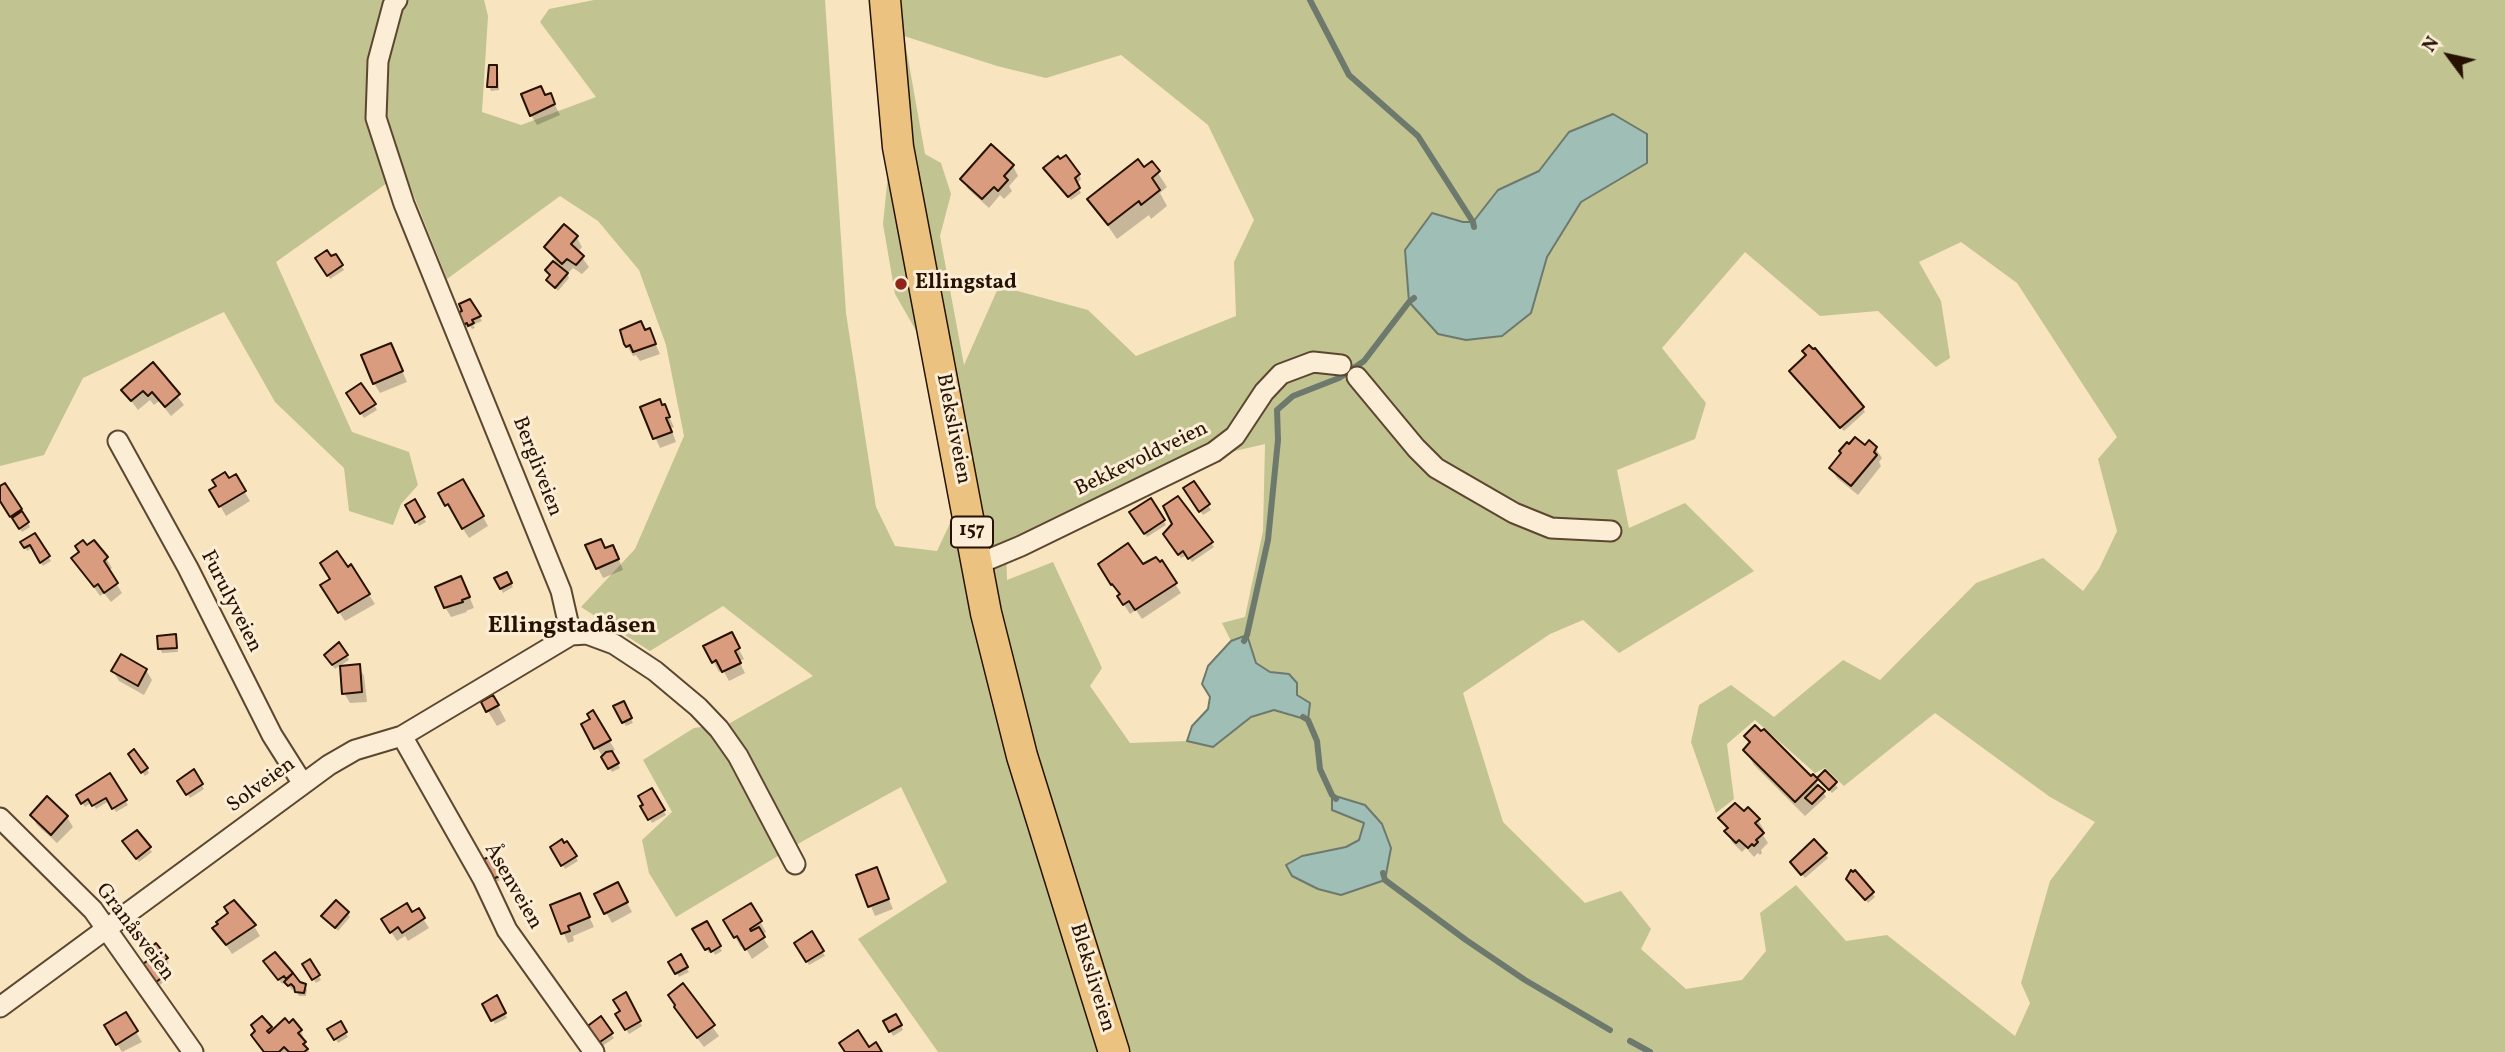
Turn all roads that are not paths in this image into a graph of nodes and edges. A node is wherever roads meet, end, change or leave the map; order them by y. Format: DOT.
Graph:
graph roads {
  1 [pos="397,0"];
  2 [pos="885,0"];
  3 [pos="118,441"];
  4 [pos="1611,531"];
  5 [pos="978,564"];
  6 [pos="571,635"];
  7 [pos="402,736"];
  8 [pos="303,784"];
  9 [pos="0,818"];
  10 [pos="794,864"];
  11 [pos="108,929"];
  12 [pos="0,1007"];
  13 [pos="193,1052"];
  14 [pos="594,1052"];
  15 [pos="1114,1052"];
  1 -- 6 [label="street, Bergliveien"];
  2 -- 5 [label="main road, Bleksliveien / 157"];
  3 -- 8 [label="street, Furulyveien"];
  4 -- 5 [label="street, Bekkevoldveien"];
  5 -- 15 [label="main road, Bleksliveien / 157"];
  6 -- 7 [label="street, Solveien"];
  6 -- 10 [label="street"];
  7 -- 8 [label="street, Solveien"];
  7 -- 14 [label="street, Åsenveien"];
  8 -- 11 [label="street, Solveien"];
  9 -- 11 [label="street, Granåsveien"];
  11 -- 12 [label="street, Solveien"];
  11 -- 13 [label="street, Granåsveien"];
}
